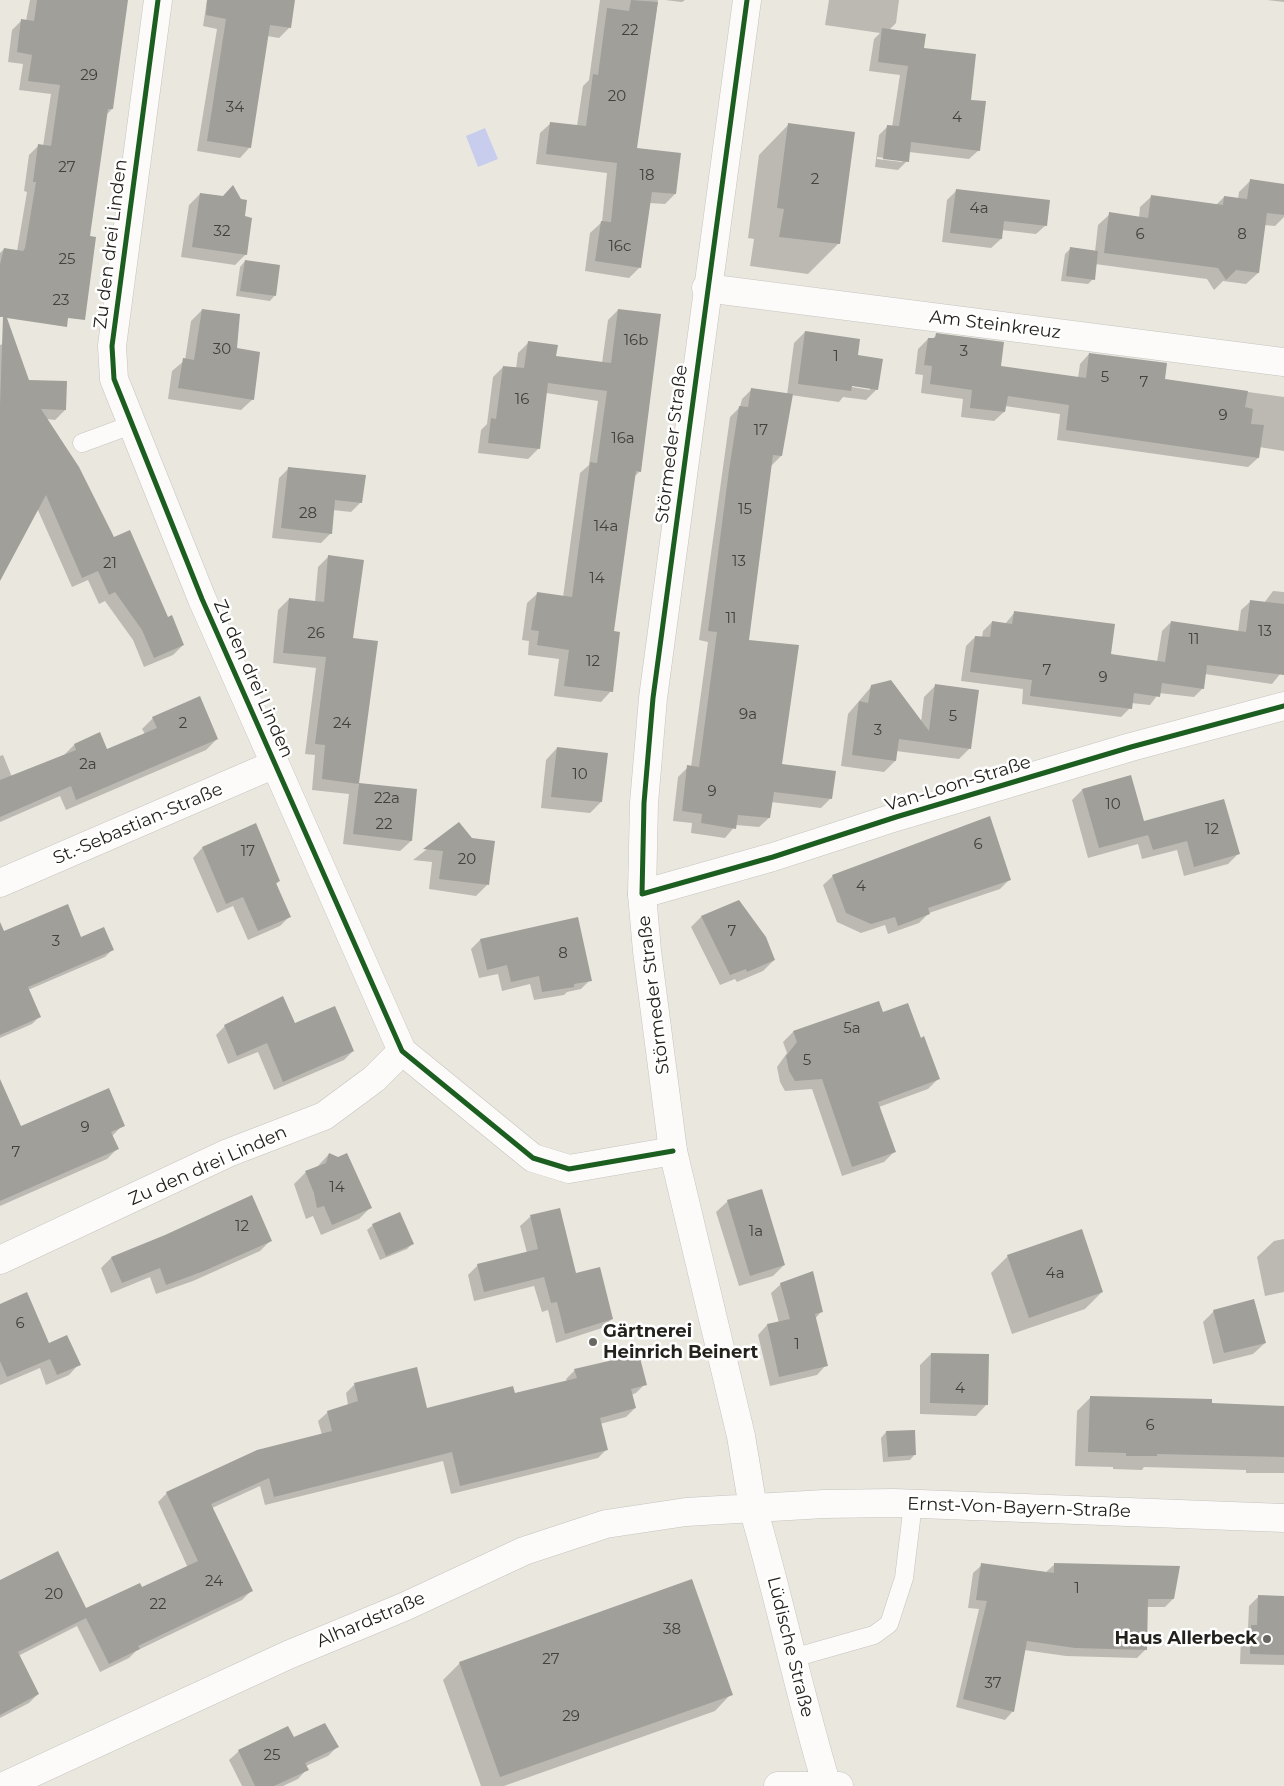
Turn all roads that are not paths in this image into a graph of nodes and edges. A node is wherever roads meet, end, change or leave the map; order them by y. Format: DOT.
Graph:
graph roads {
  1 [pos="158,0"];
  2 [pos="747,0"];
  3 [pos="706,288"];
  4 [pos="1284,362"];
  5 [pos="131,425"];
  6 [pos="82,443"];
  7 [pos="1284,706"];
  8 [pos="276,764"];
  9 [pos="0,883"];
  10 [pos="642,894"];
  11 [pos="402,1052"];
  12 [pos="673,1151"];
  13 [pos="0,1260"];
  14 [pos="913,1504"];
  15 [pos="753,1508"];
  16 [pos="1284,1518"];
  17 [pos="793,1658"];
  18 [pos="4,1786"];
  19 [pos="778,1786"];
  20 [pos="831,1786"];
  1 -- 5 [label="street, Zu den drei Linden"];
  2 -- 3 [label="street, Störmeder Straße"];
  3 -- 4 [label="street, Am Steinkreuz"];
  3 -- 10 [label="street, Störmeder Straße"];
  5 -- 6 [label="lane"];
  5 -- 8 [label="street, Zu den drei Linden"];
  7 -- 10 [label="street, Van-Loon-Straße"];
  8 -- 9 [label="street, St.-Sebastian-Straße"];
  8 -- 11 [label="street, Zu den drei Linden"];
  10 -- 12 [label="street, Störmeder Straße"];
  11 -- 12 [label="street, Zu den drei Linden"];
  11 -- 13 [label="street, Zu den drei Linden"];
  12 -- 15 [label="street, Störmeder Straße"];
  14 -- 15 [label="street, Ernst-Von-Bayern-Straße"];
  14 -- 16 [label="street, Ernst-Von-Bayern-Straße"];
  14 -- 17 [label="lane"];
  15 -- 17 [label="street, Lüdische Straße"];
  15 -- 18 [label="street, Alhardstraße"];
  17 -- 20 [label="street, Lüdische Straße"];
  19 -- 20 [label="street"];
}
